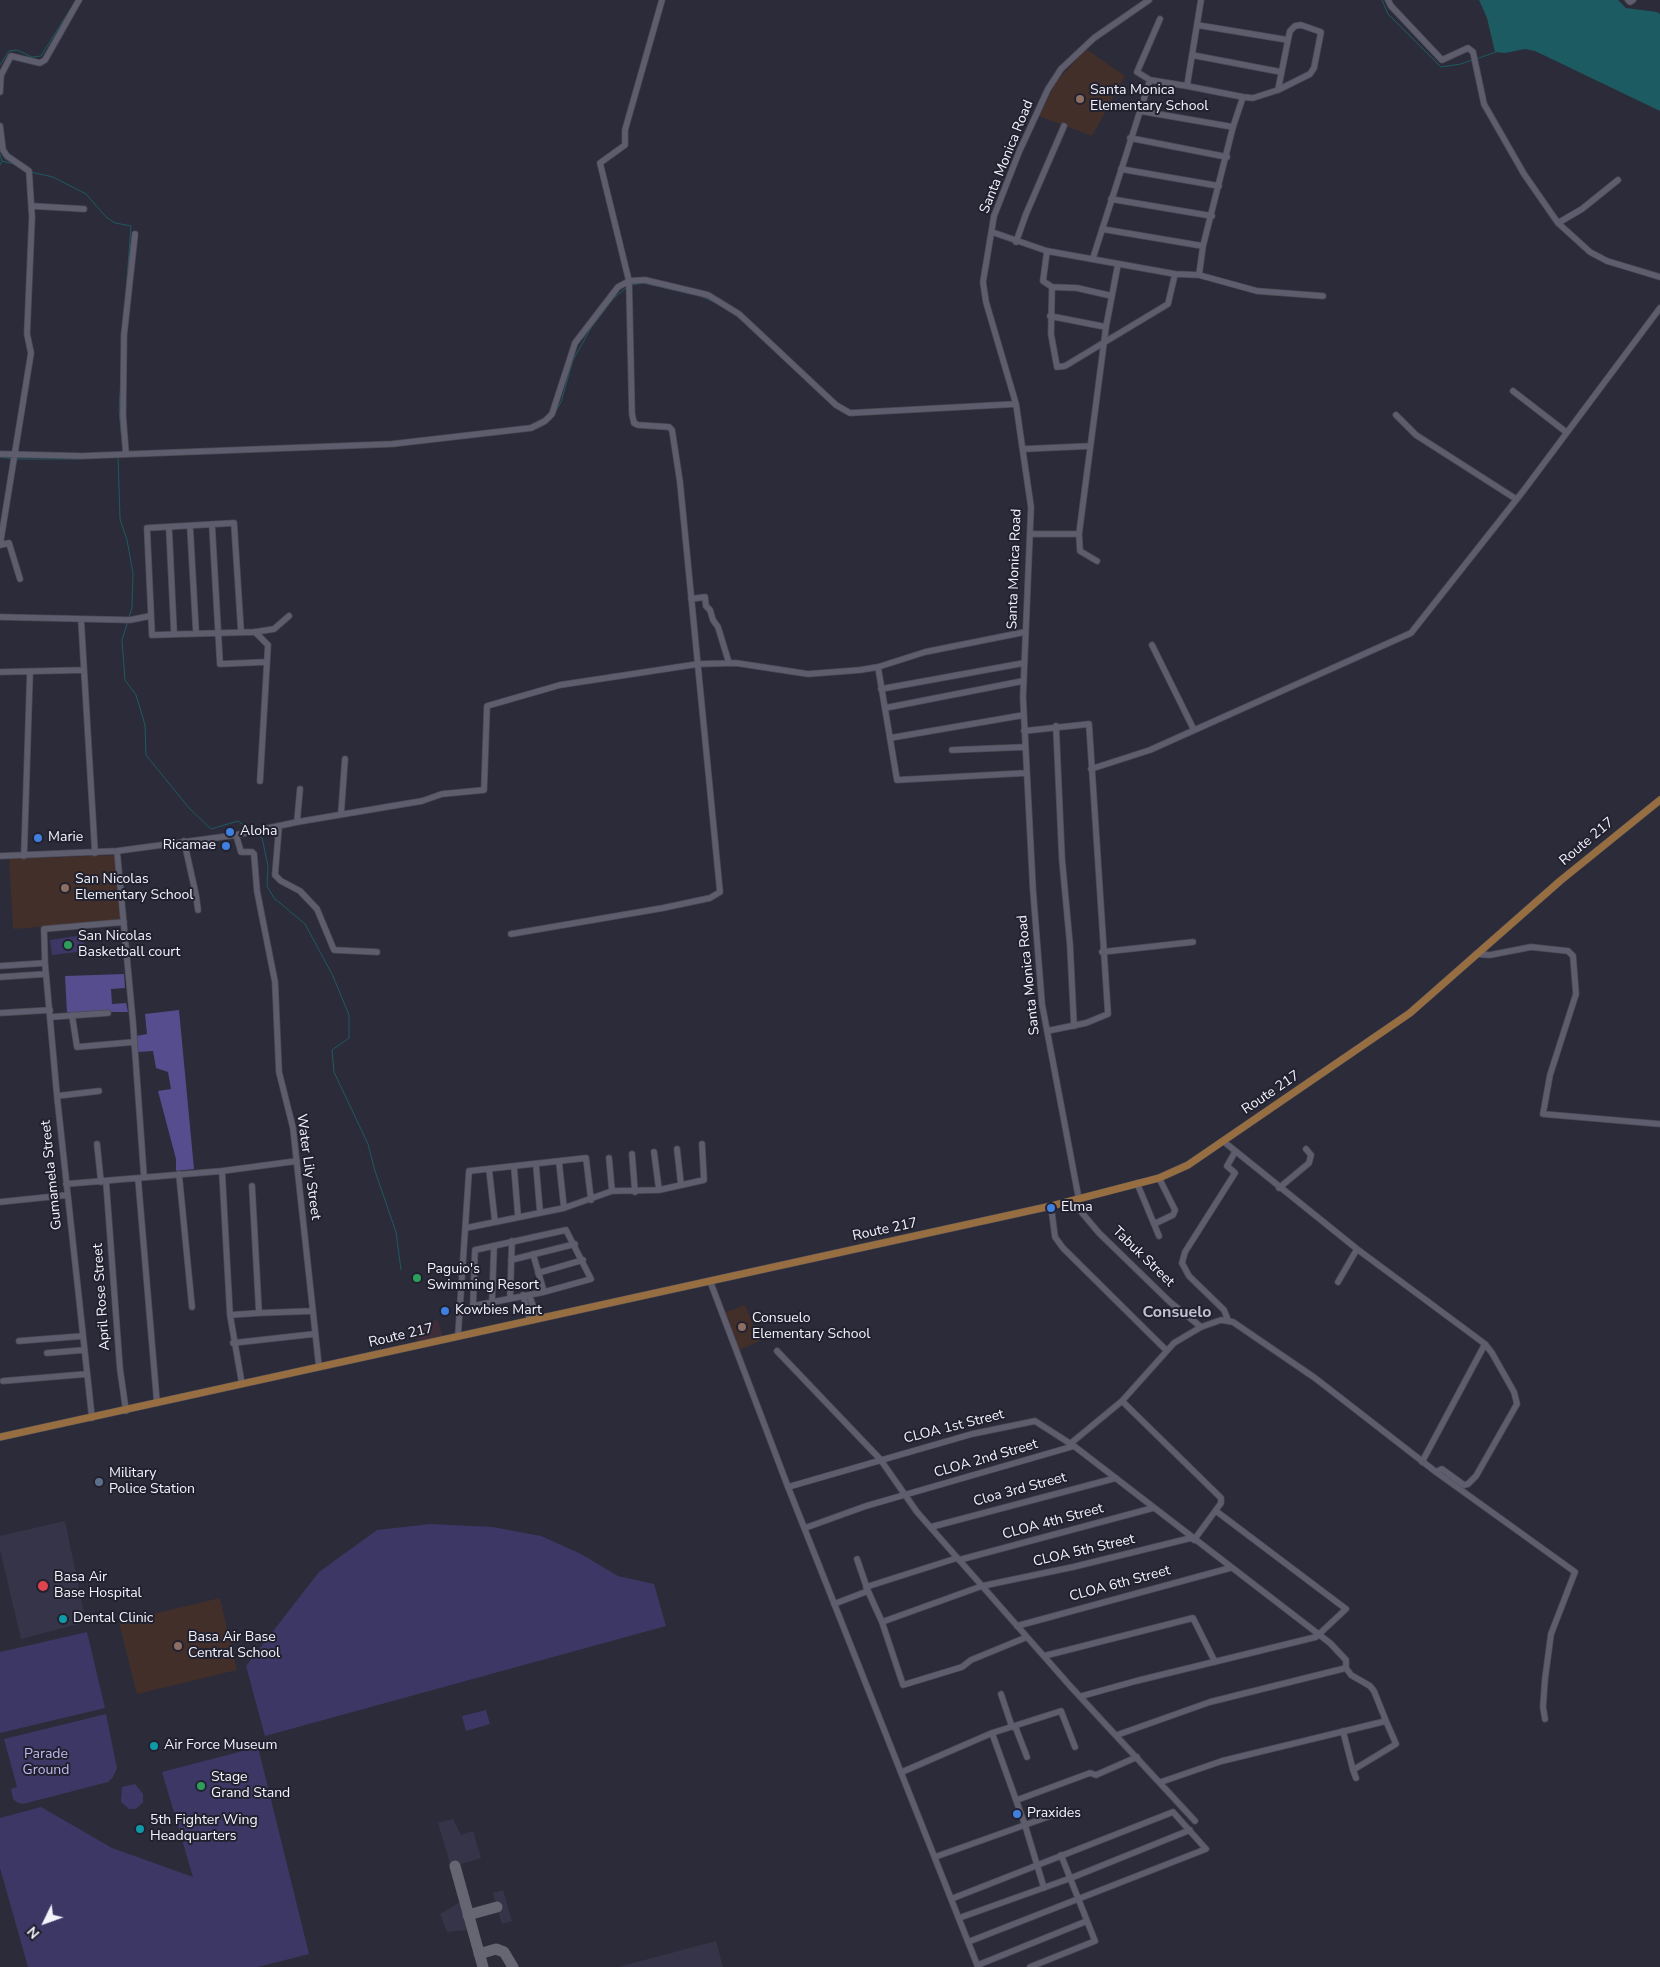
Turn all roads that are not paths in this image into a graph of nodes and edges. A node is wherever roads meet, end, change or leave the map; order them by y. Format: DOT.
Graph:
graph roads {
  1 [pos="79,0"];
  2 [pos="662,0"];
  3 [pos="1149,0"];
  4 [pos="1201,0"];
  5 [pos="1388,0"];
  6 [pos="1628,0"];
  7 [pos="1633,0"];
  8 [pos="1160,19"];
  9 [pos="1197,25"];
  10 [pos="1288,40"];
  11 [pos="1192,55"];
  12 [pos="1281,72"];
  13 [pos="1150,80"];
  14 [pos="1187,86"];
  15 [pos="1278,90"];
  16 [pos="0,92"];
  17 [pos="1243,98"];
  18 [pos="1140,111"];
  19 [pos="0,126"];
  20 [pos="1064,126"];
  21 [pos="1233,127"];
  22 [pos="1130,138"];
  23 [pos="1227,157"];
  24 [pos="1121,169"];
  25 [pos="1618,180"];
  26 [pos="1219,186"];
  27 [pos="1111,199"];
  28 [pos="32,206"];
  29 [pos="84,209"];
  30 [pos="1212,216"];
  31 [pos="1558,223"];
  32 [pos="1102,229"];
  33 [pos="992,232"];
  34 [pos="135,234"];
  35 [pos="1016,242"];
  36 [pos="1204,246"];
  37 [pos="1047,251"];
  38 [pos="1093,258"];
  39 [pos="1118,264"];
  40 [pos="1175,274"];
  41 [pos="1199,275"];
  42 [pos="1660,277"];
  43 [pos="630,281"];
  44 [pos="1052,286"];
  45 [pos="1112,296"];
  46 [pos="1323,296"];
  47 [pos="1660,308"];
  48 [pos="1050,316"];
  49 [pos="1106,327"];
  50 [pos="1104,341"];
  51 [pos="1513,391"];
  52 [pos="1016,404"];
  53 [pos="1396,415"];
  54 [pos="1566,432"];
  55 [pos="1090,446"];
  56 [pos="1024,449"];
  57 [pos="0,454"];
  58 [pos="126,454"];
  59 [pos="14,455"];
  60 [pos="1516,499"];
  61 [pos="212,525"];
  62 [pos="190,526"];
  63 [pos="169,528"];
  64 [pos="1030,534"];
  65 [pos="1079,534"];
  66 [pos="0,545"];
  67 [pos="1097,561"];
  68 [pos="20,579"];
  69 [pos="691,599"];
  70 [pos="150,616"];
  71 [pos="289,616"];
  72 [pos="0,617"];
  73 [pos="81,619"];
  74 [pos="130,620"];
  75 [pos="151,623"];
  76 [pos="241,631"];
  77 [pos="196,632"];
  78 [pos="219,632"];
  79 [pos="255,632"];
  80 [pos="1025,632"];
  81 [pos="174,633"];
  82 [pos="1152,645"];
  83 [pos="266,662"];
  84 [pos="729,663"];
  85 [pos="1024,663"];
  86 [pos="698,664"];
  87 [pos="878,667"];
  88 [pos="84,670"];
  89 [pos="0,672"];
  90 [pos="30,672"];
  91 [pos="1023,681"];
  92 [pos="882,689"];
  93 [pos="885,708"];
  94 [pos="1024,715"];
  95 [pos="1056,726"];
  96 [pos="1194,730"];
  97 [pos="1024,731"];
  98 [pos="890,738"];
  99 [pos="1025,746"];
  100 [pos="952,750"];
  101 [pos="346,759"];
  102 [pos="1091,769"];
  103 [pos="1026,773"];
  104 [pos="260,781"];
  105 [pos="300,789"];
  106 [pos="1660,800"];
  107 [pos="341,814"];
  108 [pos="297,822"];
  109 [pos="279,826"];
  110 [pos="236,835"];
  111 [pos="184,841"];
  112 [pos="116,851"];
  113 [pos="96,853"];
  114 [pos="0,856"];
  115 [pos="24,856"];
  116 [pos="198,910"];
  117 [pos="124,922"];
  118 [pos="511,934"];
  119 [pos="1192,942"];
  120 [pos="377,952"];
  121 [pos="1102,952"];
  122 [pos="1476,954"];
  123 [pos="45,963"];
  124 [pos="0,966"];
  125 [pos="46,974"];
  126 [pos="0,977"];
  127 [pos="0,1013"];
  128 [pos="50,1013"];
  129 [pos="108,1013"];
  130 [pos="72,1015"];
  131 [pos="1074,1026"];
  132 [pos="1047,1031"];
  133 [pos="134,1042"];
  134 [pos="99,1091"];
  135 [pos="57,1096"];
  136 [pos="1660,1124"];
  137 [pos="1223,1141"];
  138 [pos="97,1144"];
  139 [pos="702,1144"];
  140 [pos="677,1149"];
  141 [pos="1306,1149"];
  142 [pos="654,1152"];
  143 [pos="1235,1152"];
  144 [pos="632,1154"];
  145 [pos="609,1158"];
  146 [pos="297,1161"];
  147 [pos="559,1162"];
  148 [pos="536,1165"];
  149 [pos="514,1167"];
  150 [pos="489,1169"];
  151 [pos="222,1171"];
  152 [pos="179,1174"];
  153 [pos="141,1178"];
  154 [pos="1159,1178"];
  155 [pos="103,1181"];
  156 [pos="66,1184"];
  157 [pos="1137,1184"];
  158 [pos="680,1185"];
  159 [pos="252,1186"];
  160 [pos="1279,1188"];
  161 [pos="659,1190"];
  162 [pos="612,1191"];
  163 [pos="635,1192"];
  164 [pos="67,1195"];
  165 [pos="591,1200"];
  166 [pos="1075,1200"];
  167 [pos="0,1202"];
  168 [pos="1051,1206"];
  169 [pos="564,1208"];
  170 [pos="540,1212"];
  171 [pos="518,1216"];
  172 [pos="495,1222"];
  173 [pos="1154,1224"];
  174 [pos="466,1228"];
  175 [pos="1159,1236"];
  176 [pos="512,1241"];
  177 [pos="575,1244"];
  178 [pos="494,1246"];
  179 [pos="1357,1249"];
  180 [pos="533,1254"];
  181 [pos="512,1260"];
  182 [pos="583,1260"];
  183 [pos="538,1273"];
  184 [pos="710,1281"];
  185 [pos="1338,1282"];
  186 [pos="544,1292"];
  187 [pos="526,1295"];
  188 [pos="510,1298"];
  189 [pos="492,1302"];
  190 [pos="192,1307"];
  191 [pos="312,1311"];
  192 [pos="259,1313"];
  193 [pos="230,1316"];
  194 [pos="534,1319"];
  195 [pos="1228,1320"];
  196 [pos="1201,1327"];
  197 [pos="314,1334"];
  198 [pos="83,1336"];
  199 [pos="458,1336"];
  200 [pos="19,1341"];
  201 [pos="233,1343"];
  202 [pos="1485,1344"];
  203 [pos="84,1350"];
  204 [pos="1166,1350"];
  205 [pos="777,1351"];
  206 [pos="48,1353"];
  207 [pos="319,1367"];
  208 [pos="87,1374"];
  209 [pos="3,1381"];
  210 [pos="242,1384"];
  211 [pos="1122,1400"];
  212 [pos="157,1403"];
  213 [pos="126,1410"];
  214 [pos="92,1418"];
  215 [pos="0,1437"];
  216 [pos="1072,1445"];
  217 [pos="880,1459"];
  218 [pos="1422,1462"];
  219 [pos="1436,1472"];
  220 [pos="1116,1478"];
  221 [pos="788,1487"];
  222 [pos="905,1495"];
  223 [pos="1153,1508"];
  224 [pos="1216,1511"];
  225 [pos="931,1526"];
  226 [pos="805,1528"];
  227 [pos="1193,1539"];
  228 [pos="857,1559"];
  229 [pos="958,1559"];
  230 [pos="1230,1568"];
  231 [pos="982,1586"];
  232 [pos="867,1589"];
  233 [pos="834,1604"];
  234 [pos="882,1622"];
  235 [pos="1017,1626"];
  236 [pos="1320,1635"];
  237 [pos="1026,1637"];
  238 [pos="1044,1656"];
  239 [pos="1215,1662"];
  240 [pos="1346,1668"];
  241 [pos="1001,1694"];
  242 [pos="1082,1696"];
  243 [pos="1545,1719"];
  244 [pos="1386,1722"];
  245 [pos="1014,1726"];
  246 [pos="1343,1732"];
  247 [pos="992,1733"];
  248 [pos="1117,1735"];
  249 [pos="1075,1747"];
  250 [pos="1027,1756"];
  251 [pos="1137,1757"];
  252 [pos="1353,1770"];
  253 [pos="902,1772"];
  254 [pos="1356,1778"];
  255 [pos="1161,1782"];
  256 [pos="1017,1800"];
  257 [pos="1067,1810"];
  258 [pos="1195,1821"];
  259 [pos="1026,1825"];
  260 [pos="1190,1830"];
  261 [pos="1061,1855"];
  262 [pos="935,1857"];
  263 [pos="1037,1865"];
  264 [pos="1071,1878"];
  265 [pos="1044,1888"];
  266 [pos="951,1899"];
  267 [pos="1079,1899"];
  268 [pos="959,1918"];
  269 [pos="1087,1922"];
  270 [pos="968,1942"];
  271 [pos="978,1966"];
  272 [pos="1030,1967"];
  1 -- 16 [label="street"];
  2 -- 43 [label="street"];
  3 -- 33 [label="street, Santa Monica Road"];
  4 -- 9 [label="street"];
  5 -- 31 [label="street"];
  6 -- 7 [label="street"];
  8 -- 13 [label="street"];
  9 -- 10 [label="street"];
  9 -- 11 [label="street"];
  10 -- 12 [label="street"];
  10 -- 15 [label="street"];
  11 -- 12 [label="street"];
  11 -- 14 [label="street"];
  12 -- 15 [label="street"];
  13 -- 14 [label="street"];
  13 -- 18 [label="street"];
  14 -- 17 [label="street"];
  15 -- 17 [label="street"];
  17 -- 21 [label="street"];
  18 -- 21 [label="street"];
  18 -- 22 [label="street"];
  19 -- 28 [label="street"];
  20 -- 35 [label="street"];
  21 -- 23 [label="street"];
  22 -- 23 [label="street"];
  22 -- 24 [label="street"];
  23 -- 26 [label="street"];
  24 -- 26 [label="street"];
  24 -- 27 [label="street"];
  25 -- 31 [label="street"];
  26 -- 30 [label="street"];
  27 -- 30 [label="street"];
  27 -- 32 [label="street"];
  28 -- 29 [label="street"];
  28 -- 59 [label="street"];
  30 -- 36 [label="street"];
  31 -- 42 [label="street"];
  32 -- 36 [label="street"];
  32 -- 38 [label="street"];
  33 -- 35 [label="street"];
  33 -- 52 [label="street, Santa Monica Road"];
  34 -- 58 [label="street"];
  35 -- 37 [label="street"];
  36 -- 41 [label="street"];
  37 -- 38 [label="street"];
  37 -- 44 [label="street"];
  38 -- 39 [label="street"];
  39 -- 40 [label="street"];
  39 -- 45 [label="street"];
  40 -- 41 [label="street"];
  40 -- 50 [label="street"];
  41 -- 46 [label="street"];
  43 -- 52 [label="street"];
  43 -- 58 [label="street"];
  43 -- 69 [label="street"];
  44 -- 45 [label="street"];
  44 -- 48 [label="street"];
  45 -- 49 [label="street"];
  47 -- 54 [label="street"];
  48 -- 49 [label="street"];
  48 -- 50 [label="street"];
  49 -- 50 [label="street"];
  50 -- 55 [label="street"];
  51 -- 54 [label="street"];
  52 -- 56 [label="street, Santa Monica Road"];
  53 -- 60 [label="street"];
  54 -- 60 [label="street"];
  55 -- 56 [label="street"];
  55 -- 65 [label="street"];
  56 -- 64 [label="street, Santa Monica Road"];
  57 -- 59 [label="street"];
  58 -- 59 [label="street"];
  59 -- 66 [label="street"];
  60 -- 96 [label="street"];
  61 -- 62 [label="street"];
  61 -- 76 [label="street"];
  61 -- 78 [label="street"];
  62 -- 63 [label="street"];
  62 -- 77 [label="street"];
  63 -- 70 [label="street"];
  63 -- 81 [label="street"];
  64 -- 65 [label="street"];
  64 -- 80 [label="street, Santa Monica Road"];
  65 -- 67 [label="street"];
  66 -- 68 [label="street"];
  69 -- 84 [label="street"];
  69 -- 86 [label="street"];
  70 -- 74 [label="street"];
  70 -- 75 [label="street"];
  71 -- 79 [label="street"];
  72 -- 73 [label="street"];
  73 -- 74 [label="street"];
  73 -- 88 [label="street"];
  74 -- 75 [label="street"];
  75 -- 81 [label="street"];
  76 -- 78 [label="street"];
  76 -- 79 [label="street"];
  77 -- 78 [label="street"];
  77 -- 81 [label="street"];
  78 -- 83 [label="street"];
  79 -- 83 [label="street"];
  80 -- 85 [label="street, Santa Monica Road"];
  80 -- 87 [label="street"];
  82 -- 96 [label="street"];
  83 -- 104 [label="street"];
  84 -- 86 [label="street"];
  84 -- 87 [label="street"];
  85 -- 91 [label="street, Santa Monica Road"];
  85 -- 92 [label="street"];
  86 -- 107 [label="street"];
  86 -- 118 [label="street"];
  87 -- 92 [label="street"];
  88 -- 90 [label="street"];
  88 -- 113 [label="street"];
  89 -- 90 [label="street"];
  90 -- 115 [label="street"];
  91 -- 93 [label="street"];
  91 -- 94 [label="street, Santa Monica Road"];
  92 -- 93 [label="street"];
  93 -- 98 [label="street"];
  94 -- 97 [label="street, Santa Monica Road"];
  94 -- 98 [label="street"];
  95 -- 97 [label="street"];
  95 -- 102 [label="street"];
  95 -- 131 [label="street"];
  96 -- 102 [label="street"];
  97 -- 99 [label="street, Santa Monica Road"];
  98 -- 103 [label="street"];
  99 -- 100 [label="street"];
  99 -- 103 [label="street, Santa Monica Road"];
  101 -- 107 [label="street"];
  102 -- 121 [label="street"];
  103 -- 132 [label="street, Santa Monica Road"];
  105 -- 108 [label="street"];
  106 -- 122 [label="main road, Route 217"];
  107 -- 108 [label="street"];
  108 -- 109 [label="street"];
  109 -- 110 [label="street"];
  109 -- 120 [label="street"];
  110 -- 111 [label="street"];
  110 -- 146 [label="street, Water Lily Street"];
  111 -- 112 [label="street"];
  111 -- 116 [label="street"];
  112 -- 113 [label="street"];
  112 -- 117 [label="street"];
  113 -- 115 [label="street"];
  114 -- 115 [label="street"];
  117 -- 123 [label="street, Gumamela Street"];
  117 -- 133 [label="street"];
  119 -- 121 [label="street"];
  121 -- 131 [label="street"];
  122 -- 136 [label="street"];
  122 -- 137 [label="main road, Route 217"];
  123 -- 124 [label="street"];
  123 -- 125 [label="street, Gumamela Street"];
  125 -- 126 [label="street"];
  125 -- 128 [label="street, Gumamela Street"];
  127 -- 128 [label="street"];
  128 -- 130 [label="street"];
  128 -- 135 [label="street, Gumamela Street"];
  129 -- 130 [label="street"];
  130 -- 133 [label="street"];
  131 -- 132 [label="street"];
  132 -- 166 [label="street, Santa Monica Road"];
  133 -- 153 [label="street"];
  134 -- 135 [label="street"];
  135 -- 156 [label="street, Gumamela Street"];
  137 -- 143 [label="street"];
  137 -- 154 [label="main road, Route 217"];
  138 -- 155 [label="street, April Rose Street"];
  139 -- 158 [label="street"];
  140 -- 158 [label="street"];
  141 -- 160 [label="street"];
  142 -- 161 [label="street"];
  143 -- 160 [label="street"];
  143 -- 195 [label="street"];
  144 -- 163 [label="street"];
  145 -- 162 [label="street"];
  146 -- 151 [label="street"];
  146 -- 191 [label="street, Water Lily Street"];
  147 -- 148 [label="street"];
  147 -- 165 [label="street"];
  147 -- 169 [label="street"];
  148 -- 149 [label="street"];
  148 -- 170 [label="street"];
  149 -- 150 [label="street"];
  149 -- 171 [label="street"];
  150 -- 172 [label="street"];
  150 -- 174 [label="street"];
  151 -- 152 [label="street"];
  151 -- 193 [label="street"];
  152 -- 153 [label="street"];
  152 -- 190 [label="street"];
  153 -- 155 [label="street"];
  153 -- 212 [label="street"];
  154 -- 157 [label="main road, Route 217"];
  154 -- 173 [label="street"];
  155 -- 156 [label="street"];
  155 -- 213 [label="street, April Rose Street"];
  156 -- 164 [label="street, Gumamela Street"];
  157 -- 166 [label="main road, Route 217"];
  157 -- 173 [label="street"];
  158 -- 161 [label="street"];
  159 -- 192 [label="street"];
  160 -- 179 [label="street"];
  161 -- 163 [label="street"];
  162 -- 163 [label="street"];
  162 -- 165 [label="street"];
  164 -- 167 [label="street"];
  164 -- 198 [label="street, Gumamela Street"];
  165 -- 169 [label="street"];
  166 -- 168 [label="main road, Route 217"];
  166 -- 196 [label="street, Tabuk Street"];
  168 -- 184 [label="main road, Route 217"];
  168 -- 204 [label="street"];
  169 -- 170 [label="street"];
  170 -- 171 [label="street"];
  171 -- 172 [label="street"];
  172 -- 174 [label="street"];
  173 -- 175 [label="street"];
  174 -- 199 [label="street"];
  176 -- 177 [label="street"];
  176 -- 178 [label="street"];
  176 -- 181 [label="street"];
  177 -- 180 [label="street"];
  177 -- 182 [label="street"];
  178 -- 189 [label="street"];
  178 -- 189 [label="street"];
  179 -- 185 [label="street"];
  179 -- 202 [label="street"];
  180 -- 181 [label="street"];
  180 -- 183 [label="street"];
  181 -- 188 [label="street"];
  182 -- 183 [label="street"];
  182 -- 186 [label="street"];
  183 -- 186 [label="street"];
  184 -- 194 [label="main road, Route 217"];
  184 -- 221 [label="street"];
  186 -- 187 [label="street"];
  187 -- 188 [label="street"];
  187 -- 194 [label="street"];
  188 -- 189 [label="street"];
  191 -- 192 [label="street"];
  191 -- 197 [label="street, Water Lily Street"];
  192 -- 193 [label="street"];
  193 -- 201 [label="street"];
  194 -- 199 [label="main road, Route 217"];
  195 -- 196 [label="street"];
  195 -- 218 [label="street"];
  196 -- 204 [label="street"];
  197 -- 201 [label="street"];
  197 -- 207 [label="street, Water Lily Street"];
  198 -- 200 [label="street"];
  198 -- 203 [label="street, Gumamela Street"];
  199 -- 207 [label="main road, Route 217"];
  201 -- 210 [label="street"];
  202 -- 218 [label="street"];
  202 -- 219 [label="street"];
  203 -- 206 [label="street"];
  203 -- 208 [label="street, Gumamela Street"];
  204 -- 211 [label="street"];
  205 -- 217 [label="street"];
  207 -- 210 [label="main road, Route 217"];
  208 -- 209 [label="street"];
  208 -- 214 [label="street, Gumamela Street"];
  210 -- 212 [label="main road, Route 217"];
  211 -- 216 [label="street"];
  211 -- 224 [label="street"];
  212 -- 213 [label="main road, Route 217"];
  213 -- 214 [label="main road, Route 217"];
  214 -- 215 [label="main road, Route 217"];
  216 -- 217 [label="street, CLOA 1st Street"];
  216 -- 220 [label="street"];
  216 -- 222 [label="street, CLOA 2nd Street"];
  217 -- 221 [label="street, CLOA 1st Street"];
  217 -- 222 [label="street"];
  218 -- 219 [label="street"];
  219 -- 243 [label="street"];
  220 -- 223 [label="street"];
  220 -- 225 [label="street, Cloa 3rd Street"];
  221 -- 226 [label="street"];
  222 -- 225 [label="street"];
  222 -- 226 [label="street, CLOA 2nd Street"];
  223 -- 227 [label="street"];
  223 -- 229 [label="street, CLOA 4th Street"];
  224 -- 227 [label="street"];
  224 -- 236 [label="street"];
  225 -- 229 [label="street"];
  226 -- 233 [label="street"];
  227 -- 230 [label="street"];
  227 -- 231 [label="street, CLOA 5th Street"];
  228 -- 232 [label="street"];
  229 -- 231 [label="street"];
  229 -- 232 [label="street, CLOA 4th Street"];
  230 -- 235 [label="street, CLOA 6th Street"];
  230 -- 236 [label="street"];
  231 -- 234 [label="street, CLOA 5th Street"];
  231 -- 235 [label="street"];
  232 -- 233 [label="street, CLOA 4th Street"];
  232 -- 234 [label="street"];
  233 -- 253 [label="street"];
  234 -- 237 [label="street"];
  235 -- 237 [label="street"];
  236 -- 239 [label="street"];
  236 -- 240 [label="street"];
  237 -- 238 [label="street"];
  238 -- 239 [label="street"];
  238 -- 242 [label="street"];
  239 -- 242 [label="street"];
  240 -- 244 [label="street"];
  240 -- 248 [label="street"];
  241 -- 245 [label="street"];
  242 -- 248 [label="street"];
  244 -- 246 [label="street"];
  244 -- 252 [label="street"];
  245 -- 247 [label="street"];
  245 -- 249 [label="street"];
  245 -- 250 [label="street"];
  246 -- 252 [label="street"];
  246 -- 255 [label="street"];
  247 -- 253 [label="street"];
  247 -- 256 [label="street"];
  248 -- 251 [label="street"];
  251 -- 255 [label="street"];
  251 -- 256 [label="street"];
  252 -- 254 [label="street"];
  253 -- 262 [label="street"];
  255 -- 258 [label="street"];
  256 -- 259 [label="street"];
  257 -- 259 [label="street"];
  259 -- 262 [label="street"];
  259 -- 263 [label="street"];
  260 -- 261 [label="street"];
  260 -- 264 [label="street"];
  260 -- 267 [label="street"];
  261 -- 263 [label="street"];
  261 -- 264 [label="street"];
  262 -- 266 [label="street"];
  263 -- 265 [label="street"];
  263 -- 266 [label="street"];
  264 -- 265 [label="street"];
  264 -- 267 [label="street"];
  265 -- 268 [label="street"];
  266 -- 268 [label="street"];
  267 -- 269 [label="street"];
  267 -- 270 [label="street"];
  268 -- 270 [label="street"];
  269 -- 271 [label="street"];
  269 -- 272 [label="street"];
  270 -- 271 [label="street"];
}
